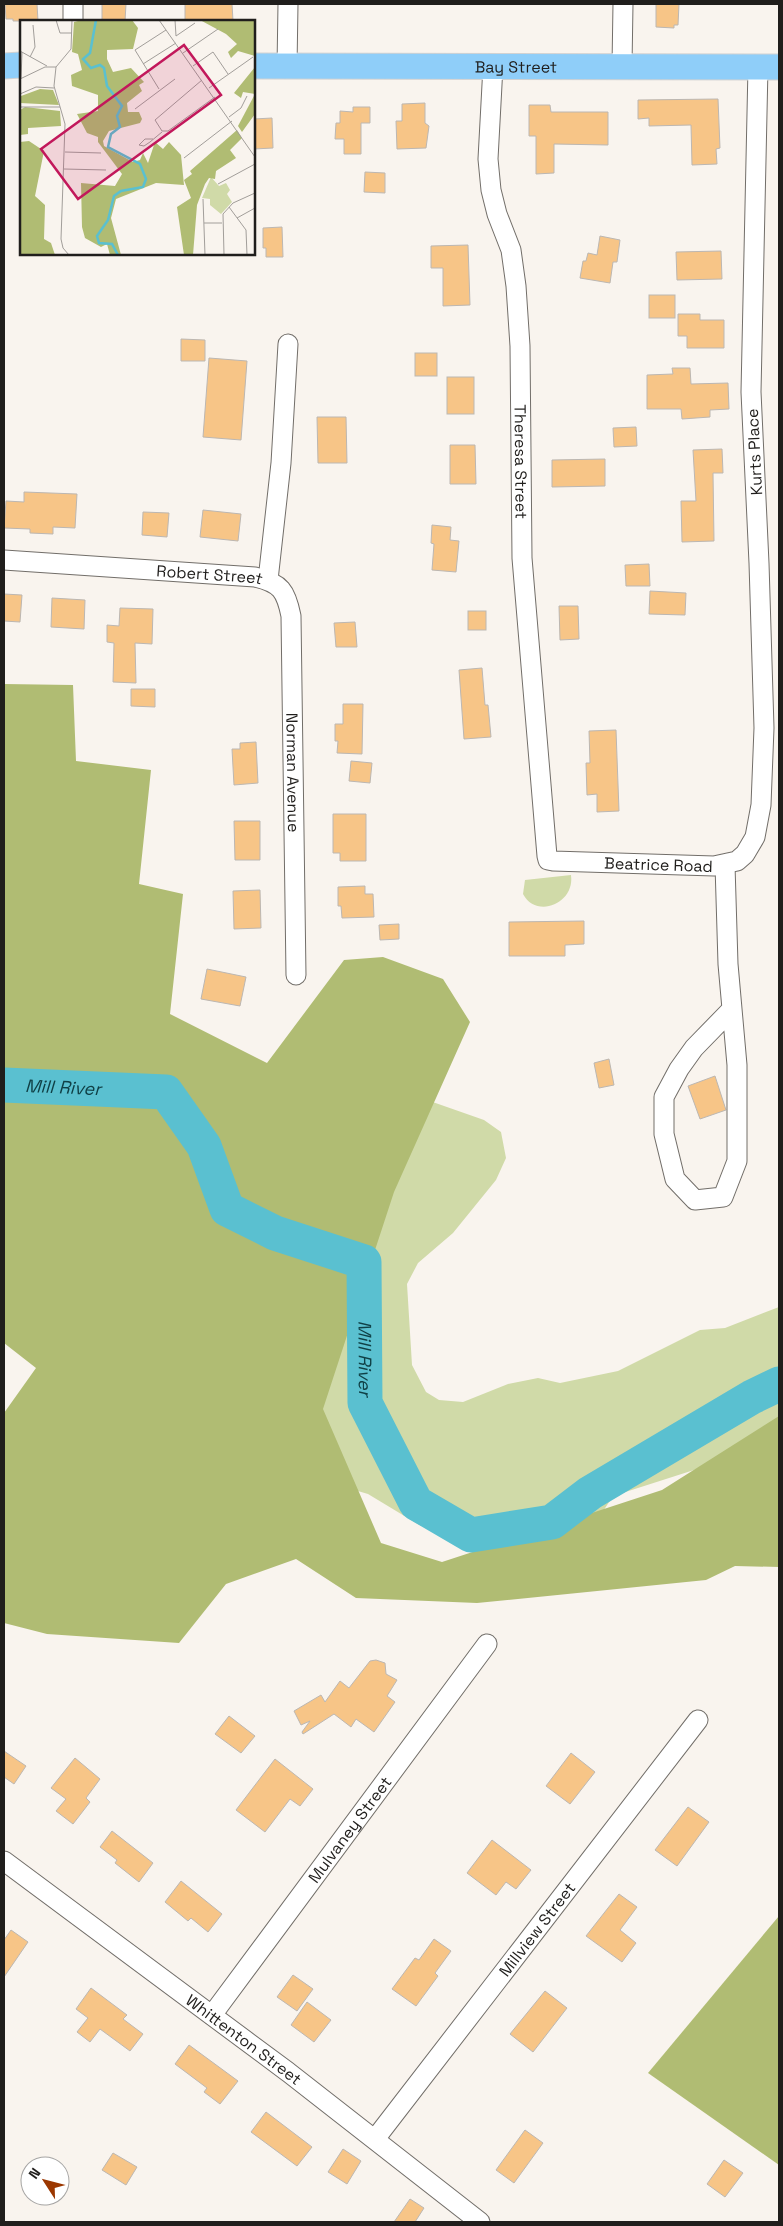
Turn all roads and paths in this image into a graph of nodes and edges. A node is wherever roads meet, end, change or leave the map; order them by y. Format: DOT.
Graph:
graph roads {
  1 [pos="73,4"];
  2 [pos="288,4"];
  3 [pos="623,4"];
  4 [pos="73,20"];
  5 [pos="20,65"];
  6 [pos="4,66"];
  7 [pos="255,66"];
  8 [pos="493,66"];
  9 [pos="622,66"];
  10 [pos="286,67"];
  11 [pos="769,67"];
  12 [pos="288,344"];
  13 [pos="4,560"];
  14 [pos="268,580"];
  15 [pos="756,836"];
  16 [pos="548,860"];
  17 [pos="725,865"];
  18 [pos="296,975"];
  19 [pos="732,1009"];
  20 [pos="487,1644"];
  21 [pos="698,1720"];
  22 [pos="4,1861"];
  23 [pos="212,2015"];
  24 [pos="375,2139"];
  25 [pos="480,2222"];
  1 -- 4 [label="street"];
  2 -- 10 [label="street"];
  3 -- 9 [label="street"];
  5 -- 6 [label="main road"];
  7 -- 10 [label="main road, Bay Street"];
  8 -- 9 [label="main road, Bay Street"];
  8 -- 10 [label="main road, Bay Street"];
  8 -- 16 [label="street, Theresa Street"];
  9 -- 11 [label="main road, Bay Street"];
  11 -- 15 [label="street, Kurts Place"];
  12 -- 14 [label="street, Robert Street"];
  13 -- 14 [label="street, Robert Street"];
  14 -- 18 [label="street, Norman Avenue"];
  15 -- 17 [label="street, Beatrice Road"];
  16 -- 17 [label="street, Beatrice Road"];
  17 -- 19 [label="street"];
  19 -- 19 [label="street"];
  20 -- 23 [label="street, Mulvaney Street"];
  21 -- 24 [label="street, Millview Street"];
  22 -- 23 [label="street, Whittenton Street"];
  23 -- 24 [label="street, Whittenton Street"];
  24 -- 25 [label="street, Whittenton Street"];
}
